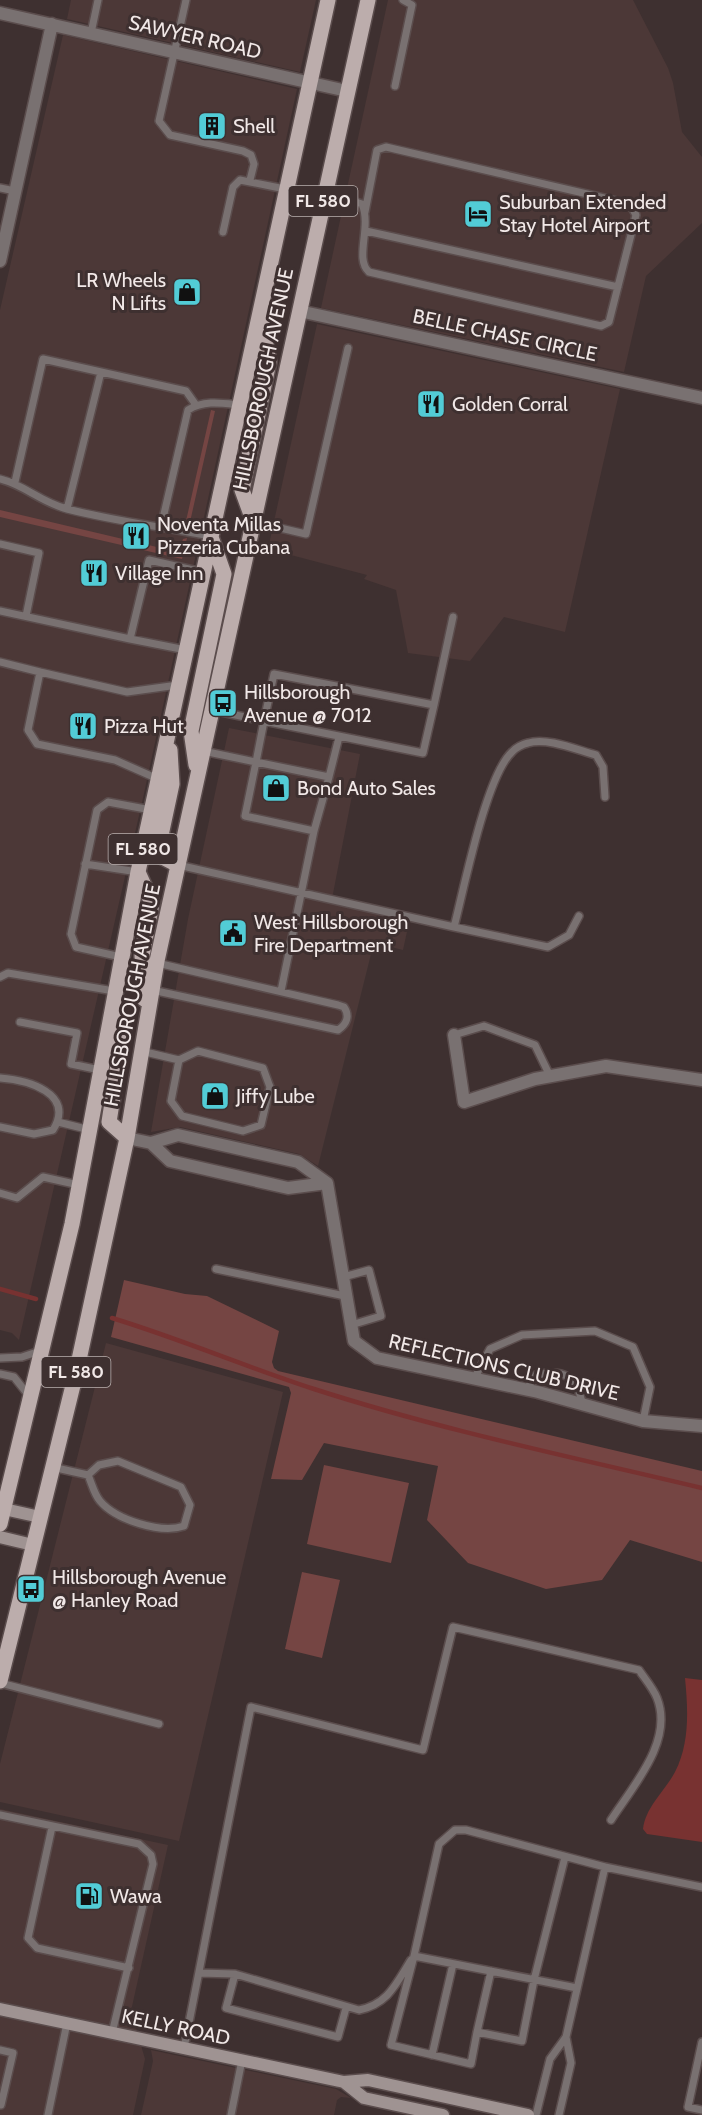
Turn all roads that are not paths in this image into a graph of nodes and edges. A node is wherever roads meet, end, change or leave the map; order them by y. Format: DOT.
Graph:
graph roads {
  1 [pos="98,0"];
  2 [pos="186,0"];
  3 [pos="328,0"];
  4 [pos="368,0"];
  5 [pos="403,0"];
  6 [pos="0,13"];
  7 [pos="52,24"];
  8 [pos="91,33"];
  9 [pos="174,52"];
  10 [pos="309,83"];
  11 [pos="395,86"];
  12 [pos="347,91"];
  13 [pos="250,180"];
  14 [pos="0,188"];
  15 [pos="285,189"];
  16 [pos="15,191"];
  17 [pos="325,192"];
  18 [pos="366,212"];
  19 [pos="366,231"];
  20 [pos="223,232"];
  21 [pos="0,261"];
  22 [pos="618,287"];
  23 [pos="260,307"];
  24 [pos="299,311"];
  25 [pos="348,348"];
  26 [pos="101,372"];
  27 [pos="702,398"];
  28 [pos="196,405"];
  29 [pos="239,405"];
  30 [pos="0,479"];
  31 [pos="15,482"];
  32 [pos="67,509"];
  33 [pos="253,522"];
  34 [pos="161,526"];
  35 [pos="210,536"];
  36 [pos="0,544"];
  37 [pos="202,572"];
  38 [pos="0,611"];
  39 [pos="26,616"];
  40 [pos="453,617"];
  41 [pos="130,639"];
  42 [pos="186,650"];
  43 [pos="0,662"];
  44 [pos="40,672"];
  45 [pos="178,685"];
  46 [pos="434,705"];
  47 [pos="212,710"];
  48 [pos="264,721"];
  49 [pos="168,732"];
  50 [pos="339,737"];
  51 [pos="203,751"];
  52 [pos="256,762"];
  53 [pos="198,774"];
  54 [pos="329,777"];
  55 [pos="158,779"];
  56 [pos="605,797"];
  57 [pos="151,810"];
  58 [pos="314,831"];
  59 [pos="85,864"];
  60 [pos="178,865"];
  61 [pos="138,872"];
  62 [pos="301,893"];
  63 [pos="579,916"];
  64 [pos="454,927"];
  65 [pos="121,957"];
  66 [pos="156,963"];
  67 [pos="0,977"];
  68 [pos="152,990"];
  69 [pos="114,991"];
  70 [pos="281,991"];
  71 [pos="20,1022"];
  72 [pos="145,1029"];
  73 [pos="454,1035"];
  74 [pos="141,1051"];
  75 [pos="179,1060"];
  76 [pos="100,1070"];
  77 [pos="550,1076"];
  78 [pos="0,1078"];
  79 [pos="702,1080"];
  80 [pos="58,1122"];
  81 [pos="0,1126"];
  82 [pos="90,1130"];
  83 [pos="127,1138"];
  84 [pos="151,1143"];
  85 [pos="327,1183"];
  86 [pos="80,1185"];
  87 [pos="0,1193"];
  88 [pos="216,1269"];
  89 [pos="343,1277"];
  90 [pos="345,1296"];
  91 [pos="351,1325"];
  92 [pos="42,1350"];
  93 [pos="0,1358"];
  94 [pos="0,1374"];
  95 [pos="474,1379"];
  96 [pos="526,1390"];
  97 [pos="30,1398"];
  98 [pos="582,1404"];
  99 [pos="643,1421"];
  100 [pos="702,1426"];
  101 [pos="52,1467"];
  102 [pos="88,1475"];
  103 [pos="1,1514"];
  104 [pos="40,1517"];
  105 [pos="0,1537"];
  106 [pos="33,1545"];
  107 [pos="0,1682"];
  108 [pos="159,1724"];
  109 [pos="0,1815"];
  110 [pos="611,1820"];
  111 [pos="52,1827"];
  112 [pos="565,1857"];
  113 [pos="605,1868"];
  114 [pos="702,1887"];
  115 [pos="414,1956"];
  116 [pos="453,1964"];
  117 [pos="129,1968"];
  118 [pos="491,1971"];
  119 [pos="199,1973"];
  120 [pos="235,1974"];
  121 [pos="534,1980"];
  122 [pos="577,1988"];
  123 [pos="346,2008"];
  124 [pos="0,2009"];
  125 [pos="67,2024"];
  126 [pos="477,2032"];
  127 [pos="112,2033"];
  128 [pos="566,2037"];
  129 [pos="702,2042"];
  130 [pos="184,2048"];
  131 [pos="0,2050"];
  132 [pos="432,2055"];
  133 [pos="242,2060"];
  134 [pos="344,2082"];
  135 [pos="449,2098"];
  136 [pos="1,2105"];
  137 [pos="702,2110"];
  138 [pos="48,2115"];
  139 [pos="231,2115"];
  140 [pos="444,2115"];
  141 [pos="528,2115"];
  142 [pos="536,2115"];
  143 [pos="559,2115"];
  1 -- 8 [label="lane"];
  2 -- 9 [label="lane"];
  3 -- 10 [label="main road, HILLSBOROUGH AVENUE / FL 580"];
  4 -- 12 [label="main road, HILLSBOROUGH AVENUE / FL 580"];
  5 -- 11 [label="lane"];
  6 -- 7 [label="street, SAWYER ROAD"];
  7 -- 8 [label="street, SAWYER ROAD"];
  7 -- 16 [label="street"];
  8 -- 9 [label="street, SAWYER ROAD"];
  9 -- 10 [label="street, SAWYER ROAD"];
  9 -- 13 [label="lane"];
  10 -- 12 [label="street, SAWYER ROAD"];
  10 -- 15 [label="main road, HILLSBOROUGH AVENUE / FL 580"];
  12 -- 17 [label="main road, HILLSBOROUGH AVENUE / FL 580"];
  13 -- 15 [label="lane"];
  13 -- 20 [label="lane"];
  14 -- 16 [label="lane"];
  15 -- 23 [label="main road, HILLSBOROUGH AVENUE / FL 580"];
  16 -- 21 [label="street"];
  17 -- 18 [label="lane"];
  17 -- 24 [label="main road, HILLSBOROUGH AVENUE / FL 580"];
  18 -- 19 [label="lane"];
  18 -- 22 [label="lane"];
  19 -- 22 [label="lane"];
  19 -- 22 [label="lane"];
  23 -- 29 [label="main road, HILLSBOROUGH AVENUE / FL 580"];
  23 -- 33 [label="main road"];
  24 -- 27 [label="street, BELLE CHASE CIRCLE"];
  24 -- 33 [label="main road, HILLSBOROUGH AVENUE / FL 580"];
  25 -- 33 [label="lane"];
  26 -- 28 [label="lane"];
  26 -- 31 [label="lane"];
  26 -- 32 [label="lane"];
  28 -- 29 [label="lane"];
  28 -- 34 [label="lane"];
  29 -- 35 [label="main road, HILLSBOROUGH AVENUE / FL 580"];
  30 -- 31 [label="lane"];
  31 -- 32 [label="lane"];
  32 -- 34 [label="lane"];
  33 -- 47 [label="main road, HILLSBOROUGH AVENUE / FL 580"];
  34 -- 35 [label="lane"];
  35 -- 37 [label="main road, HILLSBOROUGH AVENUE / FL 580"];
  35 -- 53 [label="main road"];
  36 -- 39 [label="lane"];
  37 -- 41 [label="lane"];
  37 -- 42 [label="main road, HILLSBOROUGH AVENUE / FL 580"];
  38 -- 39 [label="lane"];
  39 -- 41 [label="lane"];
  40 -- 46 [label="lane"];
  41 -- 42 [label="lane"];
  42 -- 45 [label="main road, HILLSBOROUGH AVENUE / FL 580"];
  43 -- 44 [label="lane"];
  44 -- 45 [label="lane"];
  44 -- 55 [label="lane"];
  45 -- 49 [label="main road, HILLSBOROUGH AVENUE / FL 580"];
  46 -- 48 [label="lane"];
  46 -- 50 [label="lane"];
  47 -- 48 [label="lane"];
  47 -- 51 [label="main road, HILLSBOROUGH AVENUE / FL 580"];
  48 -- 50 [label="lane"];
  48 -- 52 [label="lane"];
  49 -- 55 [label="main road, HILLSBOROUGH AVENUE / FL 580"];
  49 -- 60 [label="main road"];
  50 -- 54 [label="lane"];
  51 -- 52 [label="lane"];
  51 -- 53 [label="main road, HILLSBOROUGH AVENUE / FL 580"];
  52 -- 54 [label="lane"];
  52 -- 58 [label="lane"];
  53 -- 60 [label="main road, HILLSBOROUGH AVENUE / FL 580"];
  54 -- 58 [label="lane"];
  55 -- 57 [label="main road, HILLSBOROUGH AVENUE / FL 580"];
  56 -- 64 [label="lane"];
  57 -- 59 [label="lane"];
  57 -- 61 [label="main road, HILLSBOROUGH AVENUE / FL 580"];
  58 -- 62 [label="lane"];
  59 -- 61 [label="lane"];
  59 -- 65 [label="lane"];
  60 -- 62 [label="lane"];
  60 -- 66 [label="main road, HILLSBOROUGH AVENUE / FL 580"];
  61 -- 65 [label="main road, HILLSBOROUGH AVENUE / FL 580"];
  61 -- 72 [label="main road"];
  62 -- 64 [label="lane"];
  62 -- 70 [label="lane"];
  63 -- 64 [label="lane"];
  65 -- 69 [label="main road, HILLSBOROUGH AVENUE / FL 580"];
  66 -- 68 [label="main road, HILLSBOROUGH AVENUE / FL 580"];
  66 -- 70 [label="lane"];
  67 -- 69 [label="lane"];
  68 -- 70 [label="lane"];
  68 -- 72 [label="main road, HILLSBOROUGH AVENUE / FL 580"];
  69 -- 76 [label="main road, HILLSBOROUGH AVENUE / FL 580"];
  69 -- 83 [label="main road"];
  71 -- 76 [label="lane"];
  72 -- 74 [label="main road, HILLSBOROUGH AVENUE / FL 580"];
  73 -- 77 [label="lane"];
  73 -- 77 [label="street"];
  74 -- 75 [label="lane"];
  74 -- 83 [label="main road, HILLSBOROUGH AVENUE / FL 580"];
  75 -- 75 [label="lane"];
  76 -- 82 [label="main road, HILLSBOROUGH AVENUE / FL 580"];
  77 -- 79 [label="street"];
  78 -- 80 [label="lane"];
  80 -- 81 [label="lane"];
  80 -- 82 [label="lane"];
  82 -- 86 [label="main road, HILLSBOROUGH AVENUE / FL 580"];
  83 -- 84 [label="street"];
  83 -- 101 [label="main road, HILLSBOROUGH AVENUE / FL 580"];
  84 -- 85 [label="street"];
  84 -- 85 [label="street"];
  85 -- 89 [label="street, REFLECTIONS CLUB DRIVE"];
  86 -- 87 [label="lane"];
  86 -- 92 [label="main road, HILLSBOROUGH AVENUE / FL 580"];
  88 -- 90 [label="lane"];
  89 -- 90 [label="street, REFLECTIONS CLUB DRIVE"];
  89 -- 91 [label="lane"];
  90 -- 91 [label="street, REFLECTIONS CLUB DRIVE"];
  91 -- 95 [label="street, REFLECTIONS CLUB DRIVE"];
  92 -- 93 [label="lane"];
  92 -- 97 [label="main road, HILLSBOROUGH AVENUE / FL 580"];
  94 -- 97 [label="lane"];
  95 -- 96 [label="street, REFLECTIONS CLUB DRIVE"];
  95 -- 99 [label="lane"];
  96 -- 98 [label="street, REFLECTIONS CLUB DRIVE"];
  96 -- 98 [label="lane"];
  97 -- 103 [label="main road, HILLSBOROUGH AVENUE / FL 580"];
  98 -- 99 [label="street, REFLECTIONS CLUB DRIVE"];
  99 -- 100 [label="street, REFLECTIONS CLUB DRIVE"];
  101 -- 102 [label="lane"];
  101 -- 104 [label="main road, HILLSBOROUGH AVENUE / FL 580"];
  102 -- 102 [label="lane"];
  103 -- 104 [label="street"];
  104 -- 106 [label="main road, HILLSBOROUGH AVENUE / FL 580"];
  105 -- 106 [label="street"];
  106 -- 107 [label="main road, HILLSBOROUGH AVENUE / FL 580"];
  107 -- 108 [label="lane"];
  109 -- 111 [label="lane"];
  110 -- 119 [label="lane"];
  111 -- 117 [label="lane"];
  111 -- 117 [label="lane"];
  112 -- 113 [label="lane"];
  112 -- 115 [label="lane"];
  112 -- 121 [label="lane"];
  113 -- 114 [label="lane"];
  113 -- 122 [label="lane"];
  115 -- 116 [label="lane"];
  115 -- 123 [label="lane"];
  115 -- 132 [label="lane"];
  116 -- 118 [label="lane"];
  116 -- 132 [label="lane"];
  117 -- 127 [label="lane"];
  118 -- 121 [label="lane"];
  118 -- 126 [label="lane"];
  119 -- 120 [label="lane"];
  119 -- 130 [label="lane"];
  120 -- 123 [label="lane"];
  120 -- 123 [label="lane"];
  121 -- 122 [label="lane"];
  121 -- 126 [label="lane"];
  122 -- 128 [label="lane"];
  124 -- 125 [label="street, KELLY ROAD"];
  125 -- 127 [label="street, KELLY ROAD"];
  125 -- 138 [label="lane"];
  126 -- 132 [label="lane"];
  127 -- 130 [label="street, KELLY ROAD"];
  128 -- 142 [label="lane"];
  128 -- 143 [label="lane"];
  129 -- 137 [label="lane"];
  130 -- 133 [label="street, KELLY ROAD"];
  131 -- 136 [label="lane"];
  133 -- 134 [label="street, KELLY ROAD"];
  133 -- 139 [label="lane"];
  134 -- 135 [label="street, KELLY ROAD"];
  134 -- 140 [label="street, KELLY ROAD"];
  135 -- 140 [label="street"];
  135 -- 141 [label="street, KELLY ROAD"];
}
